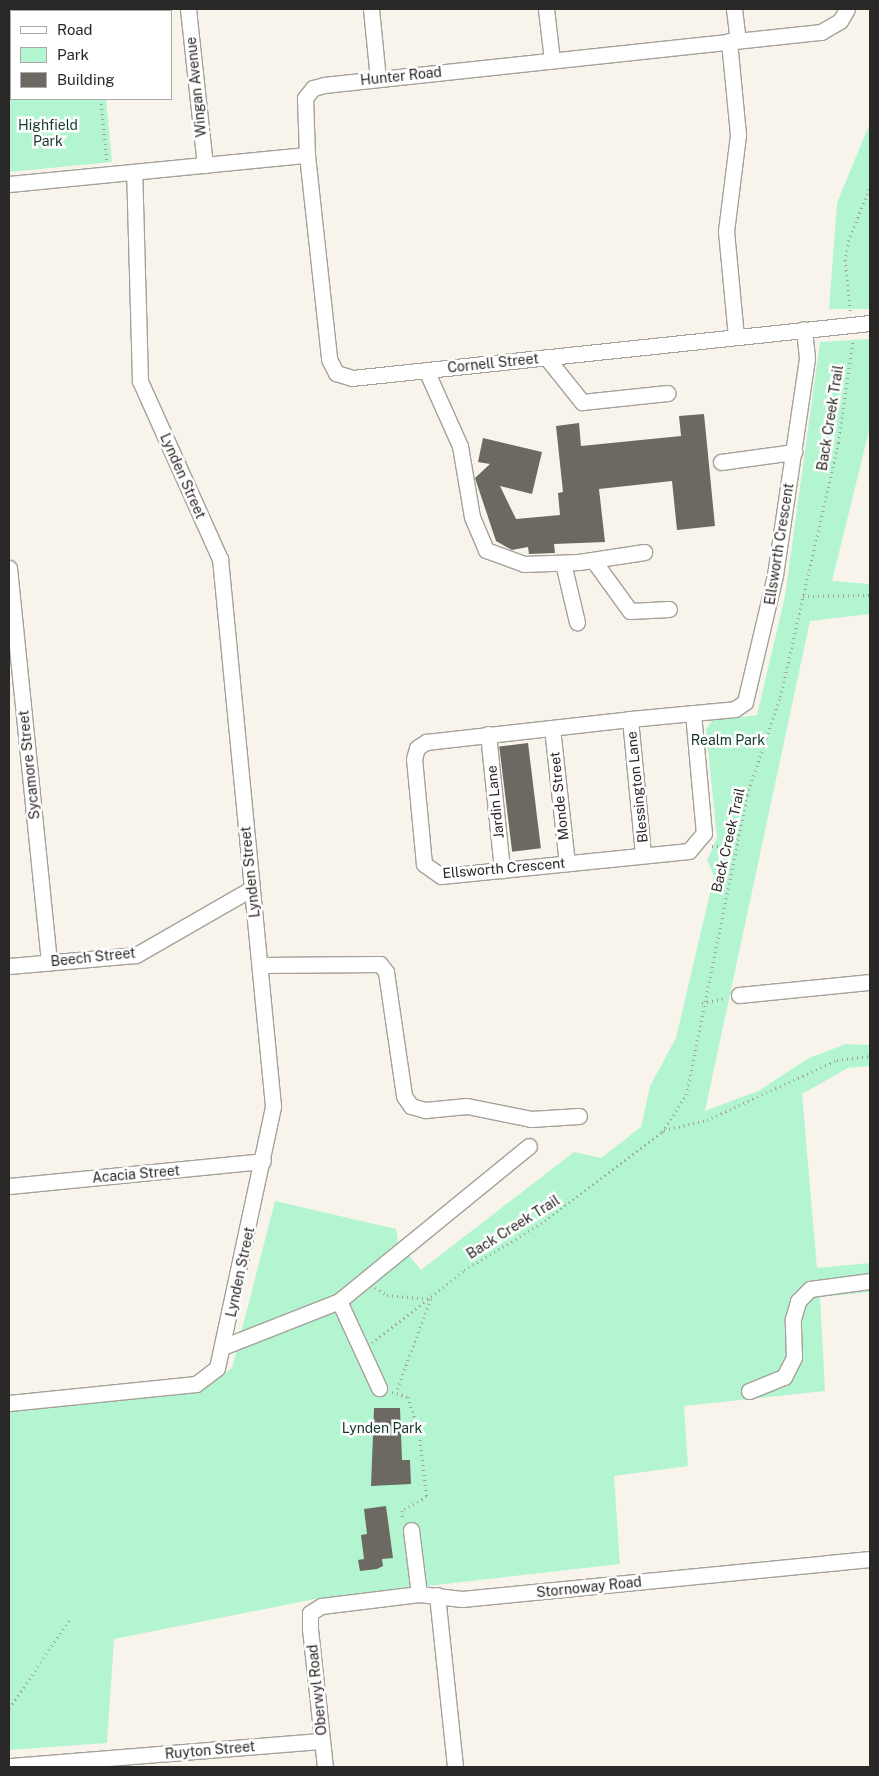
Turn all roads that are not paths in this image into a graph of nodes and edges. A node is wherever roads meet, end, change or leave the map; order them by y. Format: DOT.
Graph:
graph roads {
  1 [pos="188,9"];
  2 [pos="371,9"];
  3 [pos="546,9"];
  4 [pos="734,9"];
  5 [pos="846,9"];
  6 [pos="734,41"];
  7 [pos="552,60"];
  8 [pos="378,79"];
  9 [pos="307,155"];
  10 [pos="205,165"];
  11 [pos="134,172"];
  12 [pos="9,184"];
  13 [pos="870,323"];
  14 [pos="804,329"];
  15 [pos="736,336"];
  16 [pos="546,357"];
  17 [pos="426,370"];
  18 [pos="668,393"];
  19 [pos="794,452"];
  20 [pos="721,462"];
  21 [pos="644,552"];
  22 [pos="593,560"];
  23 [pos="563,563"];
  24 [pos="9,568"];
  25 [pos="668,609"];
  26 [pos="577,622"];
  27 [pos="693,713"];
  28 [pos="630,719"];
  29 [pos="552,728"];
  30 [pos="488,734"];
  31 [pos="643,855"];
  32 [pos="567,863"];
  33 [pos="502,870"];
  34 [pos="251,889"];
  35 [pos="49,962"];
  36 [pos="261,965"];
  37 [pos="9,966"];
  38 [pos="870,982"];
  39 [pos="739,995"];
  40 [pos="579,1116"];
  41 [pos="529,1146"];
  42 [pos="264,1162"];
  43 [pos="9,1186"];
  44 [pos="870,1281"];
  45 [pos="339,1302"];
  46 [pos="225,1346"];
  47 [pos="379,1388"];
  48 [pos="749,1390"];
  49 [pos="9,1403"];
  50 [pos="412,1530"];
  51 [pos="870,1559"];
  52 [pos="419,1594"];
  53 [pos="437,1595"];
  54 [pos="310,1614"];
  55 [pos="322,1741"];
  56 [pos="9,1766"];
  57 [pos="325,1767"];
  58 [pos="455,1767"];
  1 -- 10 [label="street, Wingan Avenue"];
  2 -- 8 [label="street"];
  3 -- 7 [label="street"];
  4 -- 6 [label="street"];
  5 -- 6 [label="street, Hunter Road"];
  6 -- 7 [label="street, Hunter Road"];
  6 -- 15 [label="street"];
  7 -- 8 [label="street, Hunter Road"];
  8 -- 9 [label="street, Hunter Road"];
  9 -- 10 [label="street"];
  9 -- 17 [label="street, Cornell Street"];
  10 -- 11 [label="street"];
  11 -- 12 [label="street"];
  11 -- 34 [label="street, Lynden Street"];
  13 -- 14 [label="street, Cornell Street"];
  14 -- 15 [label="street, Cornell Street"];
  14 -- 19 [label="street, Ellsworth Crescent"];
  15 -- 16 [label="street, Cornell Street"];
  16 -- 17 [label="street, Cornell Street"];
  16 -- 18 [label="street"];
  17 -- 23 [label="street"];
  19 -- 20 [label="street"];
  19 -- 27 [label="street, Ellsworth Crescent"];
  21 -- 22 [label="street"];
  22 -- 23 [label="street"];
  22 -- 25 [label="street"];
  23 -- 26 [label="street"];
  24 -- 35 [label="street, Sycamore Street"];
  27 -- 28 [label="street, Ellsworth Crescent"];
  27 -- 31 [label="street, Ellsworth Crescent"];
  28 -- 29 [label="street, Ellsworth Crescent"];
  28 -- 31 [label="street, Blessington Lane"];
  29 -- 30 [label="street, Ellsworth Crescent"];
  29 -- 32 [label="street, Monde Street"];
  30 -- 33 [label="street, Jardin Lane"];
  30 -- 33 [label="street, Ellsworth Crescent"];
  31 -- 32 [label="street, Ellsworth Crescent"];
  32 -- 33 [label="street, Ellsworth Crescent"];
  34 -- 35 [label="street, Beech Street"];
  34 -- 36 [label="street, Lynden Street"];
  35 -- 37 [label="street, Beech Street"];
  36 -- 40 [label="street"];
  36 -- 42 [label="street, Lynden Street"];
  38 -- 39 [label="street"];
  41 -- 45 [label="street"];
  42 -- 43 [label="street, Acacia Street"];
  42 -- 46 [label="street, Lynden Street"];
  44 -- 48 [label="street"];
  45 -- 46 [label="street"];
  45 -- 47 [label="street"];
  46 -- 49 [label="street, Lynden Street"];
  50 -- 52 [label="street"];
  51 -- 53 [label="street, Stornoway Road"];
  52 -- 53 [label="street, Stornoway Road"];
  52 -- 54 [label="street, Stornoway Road"];
  53 -- 58 [label="street"];
  54 -- 55 [label="street, Oberwyl Road"];
  55 -- 56 [label="street, Ruyton Street"];
  55 -- 57 [label="street, Oberwyl Road"];
}
